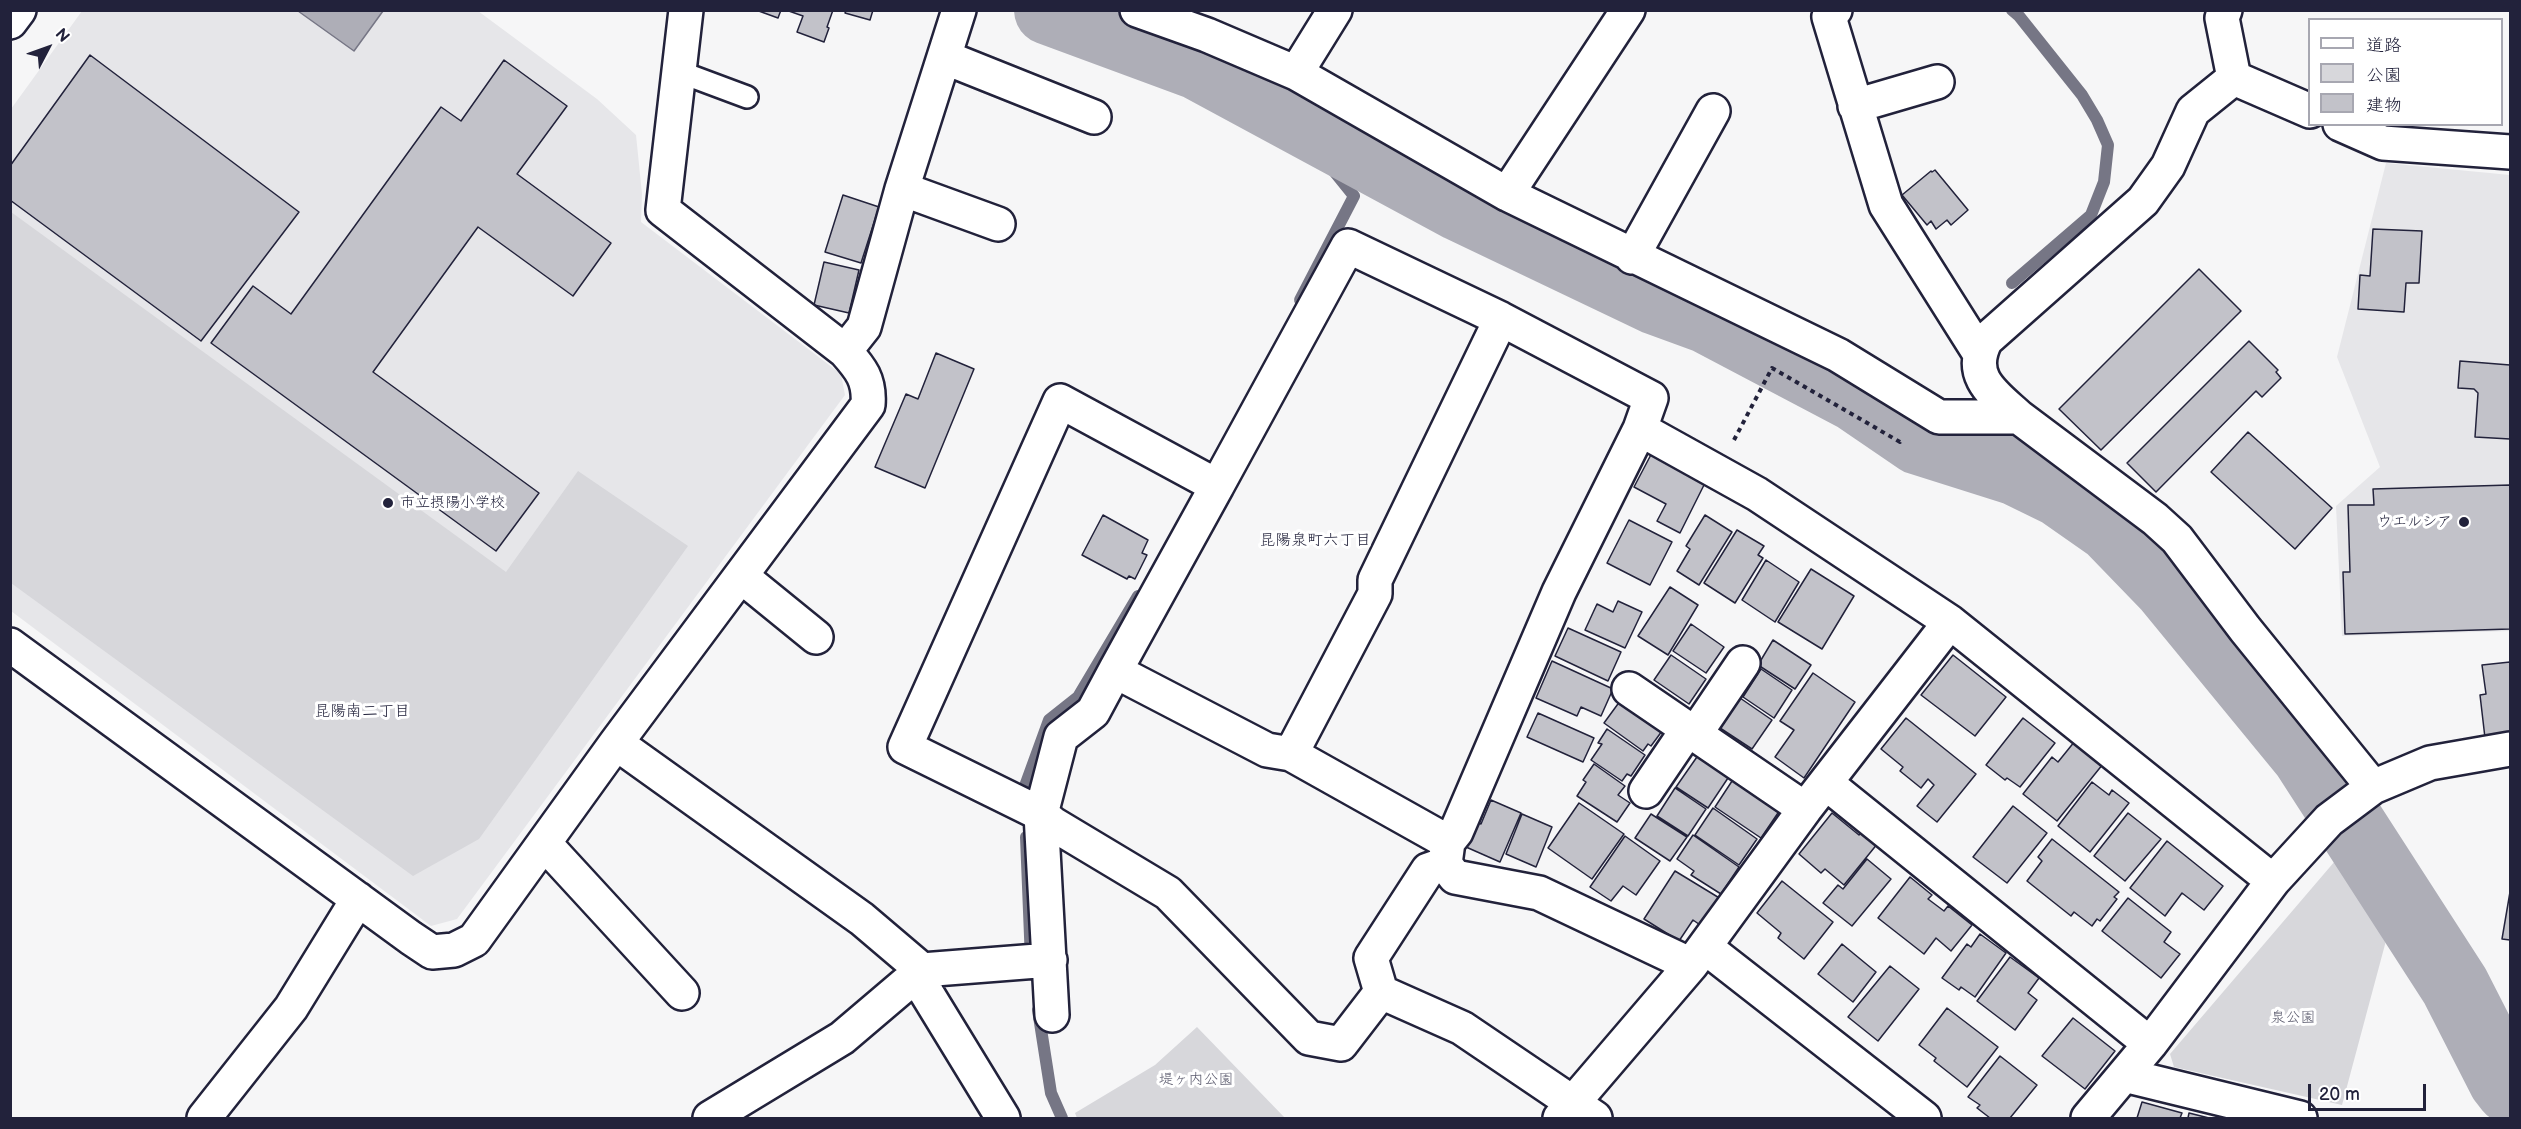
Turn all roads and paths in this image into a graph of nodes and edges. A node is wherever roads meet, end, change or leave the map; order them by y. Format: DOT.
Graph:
graph roads {
  1 [pos="19,10"];
  2 [pos="686,10"];
  3 [pos="959,10"];
  4 [pos="1137,10"];
  5 [pos="1335,10"];
  6 [pos="1835,10"];
  7 [pos="2218,13"];
  8 [pos="1615,15"];
  9 [pos="10,22"];
  10 [pos="944,57"];
  11 [pos="680,72"];
  12 [pos="1296,73"];
  13 [pos="2234,78"];
  14 [pos="1937,82"];
  15 [pos="747,97"];
  16 [pos="1855,106"];
  17 [pos="2308,110"];
  18 [pos="1713,111"];
  19 [pos="1094,117"];
  20 [pos="2345,126"];
  21 [pos="2511,152"];
  22 [pos="902,189"];
  23 [pos="1507,194"];
  24 [pos="998,224"];
  25 [pos="1632,257"];
  26 [pos="1501,319"];
  27 [pos="845,351"];
  28 [pos="1980,354"];
  29 [pos="1922,406"];
  30 [pos="2019,417"];
  31 [pos="1640,429"];
  32 [pos="1717,472"];
  33 [pos="1217,486"];
  34 [pos="741,576"];
  35 [pos="1950,622"];
  36 [pos="816,637"];
  37 [pos="10,645"];
  38 [pos="1743,663"];
  39 [pos="1115,671"];
  40 [pos="1629,689"];
  41 [pos="1691,731"];
  42 [pos="616,743"];
  43 [pos="2511,749"];
  44 [pos="1291,754"];
  45 [pos="1826,783"];
  46 [pos="1646,791"];
  47 [pos="2366,792"];
  48 [pos="1805,809"];
  49 [pos="1041,814"];
  50 [pos="544,843"];
  51 [pos="1447,853"];
  52 [pos="2273,881"];
  53 [pos="358,899"];
  54 [pos="1698,956"];
  55 [pos="1050,960"];
  56 [pos="922,970"];
  57 [pos="1381,992"];
  58 [pos="681,994"];
  59 [pos="1052,1015"];
  60 [pos="2150,1044"];
  61 [pos="2124,1075"];
  62 [pos="1576,1113"];
  63 [pos="204,1119"];
  64 [pos="710,1119"];
  65 [pos="1003,1119"];
  66 [pos="1923,1119"];
  67 [pos="2088,1119"];
  68 [pos="2300,1119"];
  1 -- 9 [label="street"];
  2 -- 11 [label="street"];
  3 -- 10 [label="street"];
  4 -- 12 [label="street"];
  5 -- 12 [label="street"];
  6 -- 16 [label="street"];
  7 -- 13 [label="street"];
  8 -- 23 [label="street"];
  10 -- 19 [label="street"];
  10 -- 22 [label="street"];
  11 -- 15 [label="lane"];
  11 -- 27 [label="street"];
  12 -- 23 [label="street"];
  13 -- 17 [label="street"];
  13 -- 28 [label="street"];
  14 -- 16 [label="street"];
  16 -- 28 [label="street"];
  18 -- 25 [label="street"];
  20 -- 21 [label="street"];
  22 -- 24 [label="street"];
  22 -- 27 [label="street"];
  23 -- 25 [label="street"];
  25 -- 29 [label="street"];
  26 -- 31 [label="street"];
  26 -- 33 [label="street"];
  26 -- 44 [label="street"];
  27 -- 34 [label="street"];
  28 -- 30 [label="street"];
  29 -- 30 [label="street"];
  29 -- 32 [label="path"];
  30 -- 47 [label="street"];
  31 -- 32 [label="street"];
  31 -- 51 [label="street"];
  32 -- 35 [label="street"];
  33 -- 39 [label="street"];
  33 -- 49 [label="street"];
  34 -- 36 [label="street"];
  34 -- 42 [label="street"];
  35 -- 45 [label="street"];
  35 -- 52 [label="street"];
  37 -- 53 [label="street"];
  38 -- 41 [label="street"];
  39 -- 44 [label="street"];
  39 -- 49 [label="street"];
  40 -- 41 [label="street"];
  41 -- 46 [label="street"];
  41 -- 48 [label="street"];
  42 -- 50 [label="street"];
  42 -- 56 [label="street"];
  43 -- 47 [label="street"];
  44 -- 51 [label="street"];
  45 -- 48 [label="street"];
  45 -- 60 [label="street"];
  47 -- 52 [label="street"];
  48 -- 54 [label="street"];
  49 -- 55 [label="street"];
  49 -- 57 [label="street"];
  50 -- 53 [label="street"];
  50 -- 58 [label="street"];
  51 -- 54 [label="street"];
  51 -- 57 [label="street"];
  52 -- 60 [label="street"];
  53 -- 63 [label="street"];
  54 -- 62 [label="street"];
  54 -- 66 [label="street"];
  55 -- 56 [label="street"];
  55 -- 59 [label="street"];
  56 -- 64 [label="street"];
  56 -- 65 [label="street"];
  57 -- 62 [label="street"];
  60 -- 61 [label="street"];
  61 -- 67 [label="street"];
  61 -- 68 [label="street"];
}
